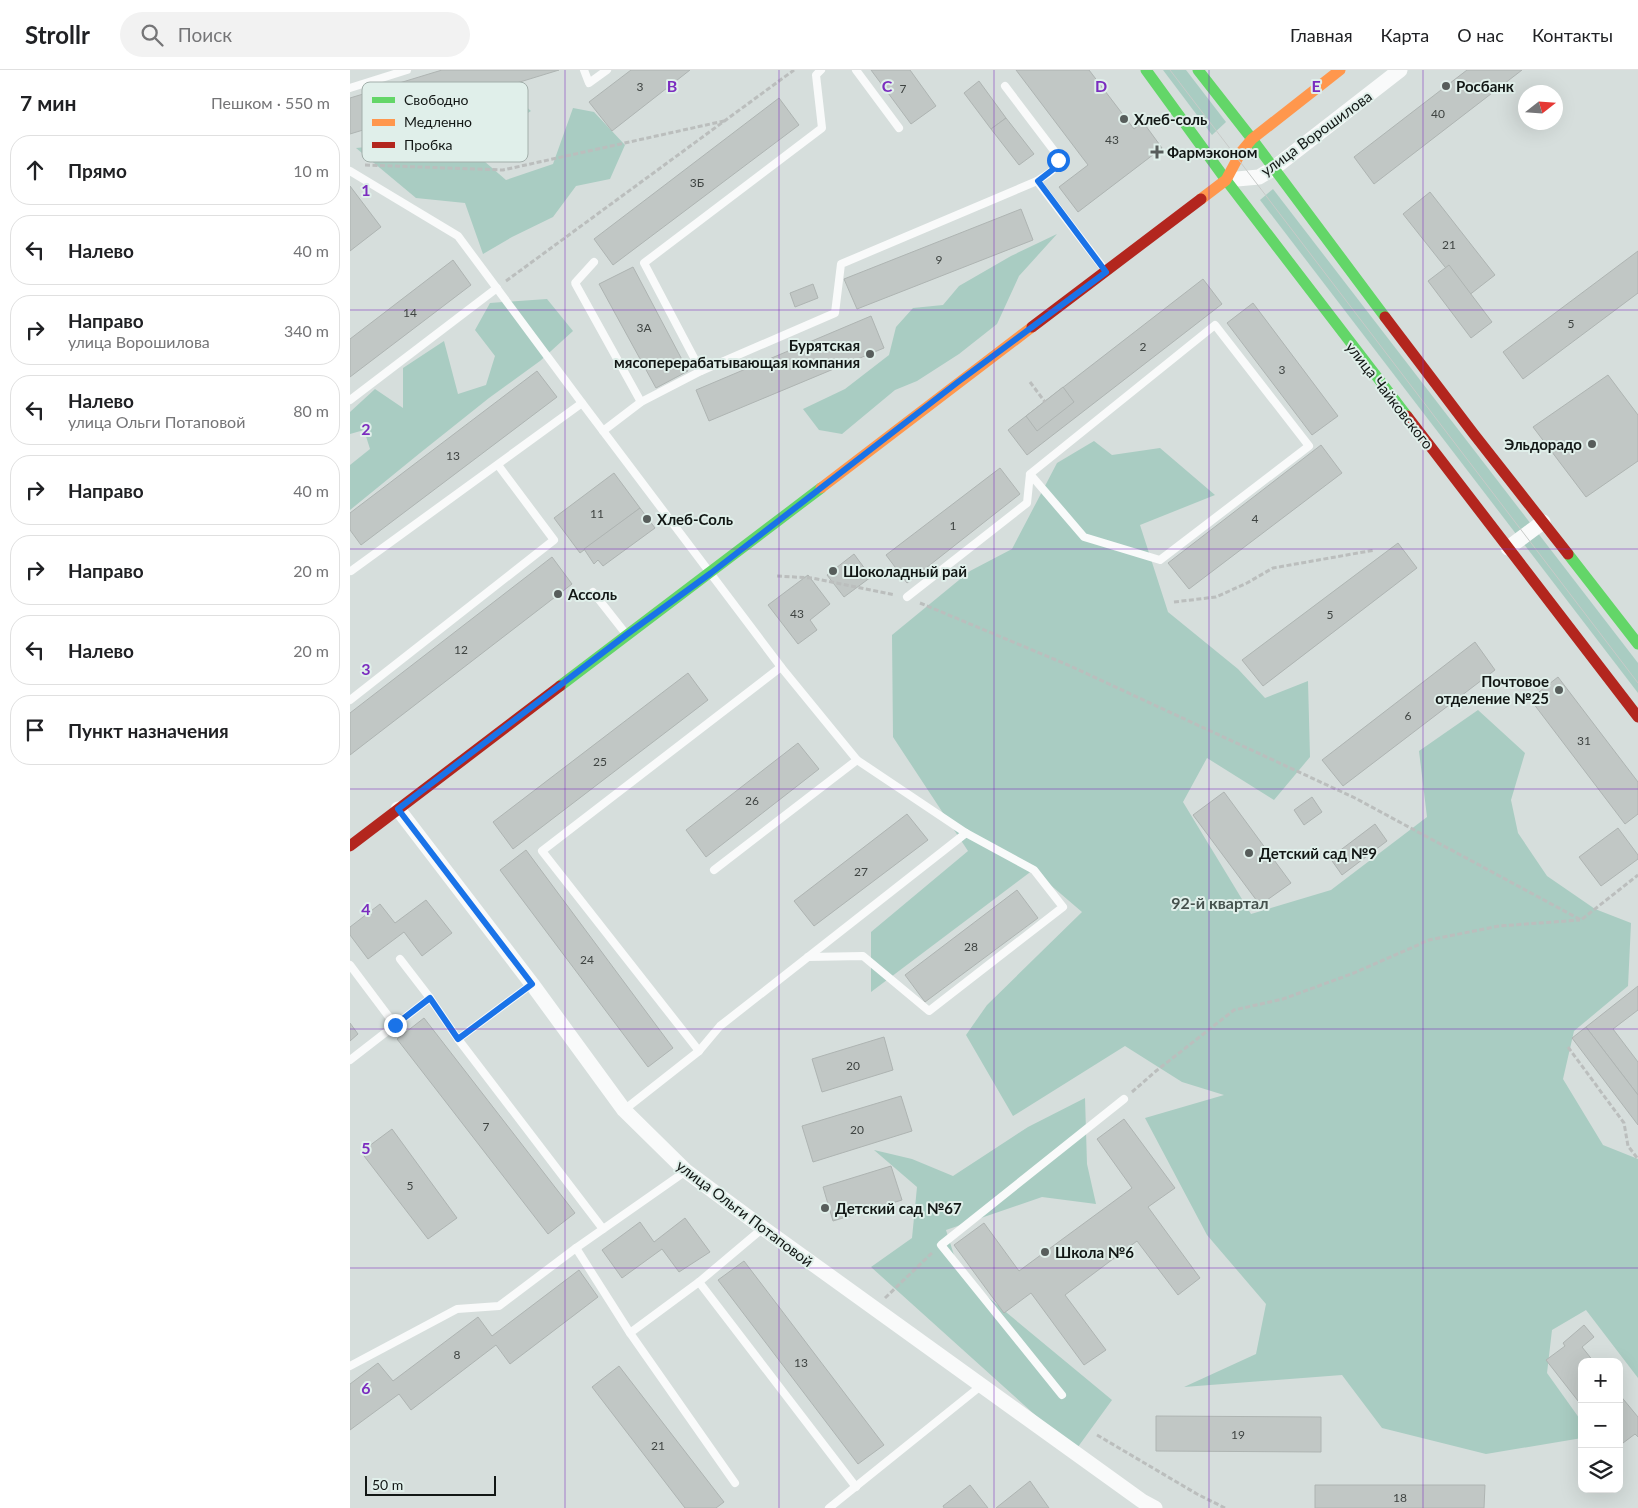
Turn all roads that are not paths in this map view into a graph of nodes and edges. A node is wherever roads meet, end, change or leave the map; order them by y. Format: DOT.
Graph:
graph roads {
  1 [pos="407,70"];
  2 [pos="584,70"];
  3 [pos="607,70"];
  4 [pos="821,70"];
  5 [pos="856,70"];
  6 [pos="1146,70"];
  7 [pos="1198,70"];
  8 [pos="1340,70"];
  9 [pos="1400,70"];
  10 [pos="369,82"];
  11 [pos="362,84"];
  12 [pos="1005,86"];
  13 [pos="350,88"];
  14 [pos="898,128"];
  15 [pos="1252,139"];
  16 [pos="1274,168"];
  17 [pos="350,171"];
  18 [pos="1226,180"];
  19 [pos="1038,181"];
  20 [pos="594,262"];
  21 [pos="1106,272"];
  22 [pos="497,288"];
  23 [pos="701,371"];
  24 [pos="350,400"];
  25 [pos="641,402"];
  26 [pos="582,403"];
  27 [pos="603,431"];
  28 [pos="498,464"];
  29 [pos="1030,474"];
  30 [pos="1543,522"];
  31 [pos="1508,548"];
  32 [pos="351,571"];
  33 [pos="711,573"];
  34 [pos="593,592"];
  35 [pos="907,598"];
  36 [pos="626,635"];
  37 [pos="1638,644"];
  38 [pos="781,667"];
  39 [pos="350,700"];
  40 [pos="1638,717"];
  41 [pos="857,760"];
  42 [pos="398,809"];
  43 [pos="966,833"];
  44 [pos="350,846"];
  45 [pos="714,870"];
  46 [pos="808,957"];
  47 [pos="400,959"];
  48 [pos="350,965"];
  49 [pos="532,984"];
  50 [pos="430,998"];
  51 [pos="395,1025"];
  52 [pos="458,1039"];
  53 [pos="699,1051"];
  54 [pos="350,1060"];
  55 [pos="1124,1099"];
  56 [pos="624,1110"];
  57 [pos="686,1170"];
  58 [pos="763,1228"];
  59 [pos="603,1229"];
  60 [pos="576,1248"];
  61 [pos="699,1282"];
  62 [pos="630,1333"];
  63 [pos="350,1366"];
  64 [pos="982,1385"];
  65 [pos="1062,1395"];
  66 [pos="735,1483"];
  67 [pos="856,1487"];
  68 [pos="1145,1506"];
  69 [pos="829,1508"];
  1 -- 10 [label="lane"];
  2 -- 3 [label="lane"];
  4 -- 23 [label="lane"];
  5 -- 14 [label="lane"];
  6 -- 18 [label="main road, улица Чайковского"];
  7 -- 15 [label="main road"];
  8 -- 15 [label="main road, улица Ворошилова"];
  9 -- 16 [label="street, улица Ворошилова"];
  11 -- 13 [label="lane"];
  12 -- 19 [label="lane"];
  15 -- 16 [label="main road"];
  15 -- 18 [label="main road, улица Ворошилова"];
  16 -- 18 [label="street, улица Ворошилова"];
  16 -- 30 [label="main road"];
  17 -- 22 [label="lane"];
  18 -- 21 [label="main road, улица Ворошилова"];
  18 -- 31 [label="main road, улица Чайковского"];
  19 -- 21 [label="lane"];
  19 -- 23 [label="lane"];
  20 -- 25 [label="lane"];
  21 -- 33 [label="main road, улица Ворошилова"];
  22 -- 24 [label="lane"];
  22 -- 26 [label="lane"];
  23 -- 25 [label="lane"];
  25 -- 27 [label="lane"];
  26 -- 27 [label="lane"];
  26 -- 28 [label="lane"];
  27 -- 33 [label="lane"];
  28 -- 32 [label="lane"];
  28 -- 39 [label="lane"];
  29 -- 29 [label="lane"];
  29 -- 35 [label="lane"];
  30 -- 31 [label="street"];
  30 -- 37 [label="main road"];
  31 -- 40 [label="main road, улица Чайковского"];
  33 -- 36 [label="main road, улица Ворошилова"];
  33 -- 38 [label="lane"];
  34 -- 36 [label="lane"];
  36 -- 42 [label="main road, улица Ворошилова"];
  38 -- 41 [label="lane"];
  38 -- 53 [label="lane"];
  41 -- 43 [label="lane"];
  41 -- 45 [label="lane"];
  42 -- 44 [label="main road, улица Ворошилова"];
  42 -- 49 [label="street, улица Ольги Потаповой"];
  43 -- 46 [label="lane"];
  43 -- 46 [label="lane"];
  46 -- 53 [label="lane"];
  47 -- 50 [label="lane"];
  48 -- 51 [label="lane"];
  49 -- 52 [label="lane"];
  49 -- 56 [label="street, улица Ольги Потаповой"];
  50 -- 51 [label="lane"];
  50 -- 52 [label="lane"];
  51 -- 54 [label="lane"];
  52 -- 59 [label="lane"];
  53 -- 56 [label="lane"];
  55 -- 65 [label="lane"];
  56 -- 57 [label="street, улица Ольги Потаповой"];
  57 -- 58 [label="street, улица Ольги Потаповой"];
  57 -- 59 [label="lane"];
  58 -- 61 [label="lane"];
  58 -- 64 [label="street, улица Ольги Потаповой"];
  59 -- 60 [label="lane"];
  60 -- 62 [label="lane"];
  60 -- 63 [label="lane"];
  61 -- 62 [label="lane"];
  61 -- 67 [label="lane"];
  62 -- 66 [label="lane"];
  64 -- 67 [label="lane"];
  64 -- 68 [label="street, улица Ольги Потаповой"];
  67 -- 69 [label="lane"];
}
